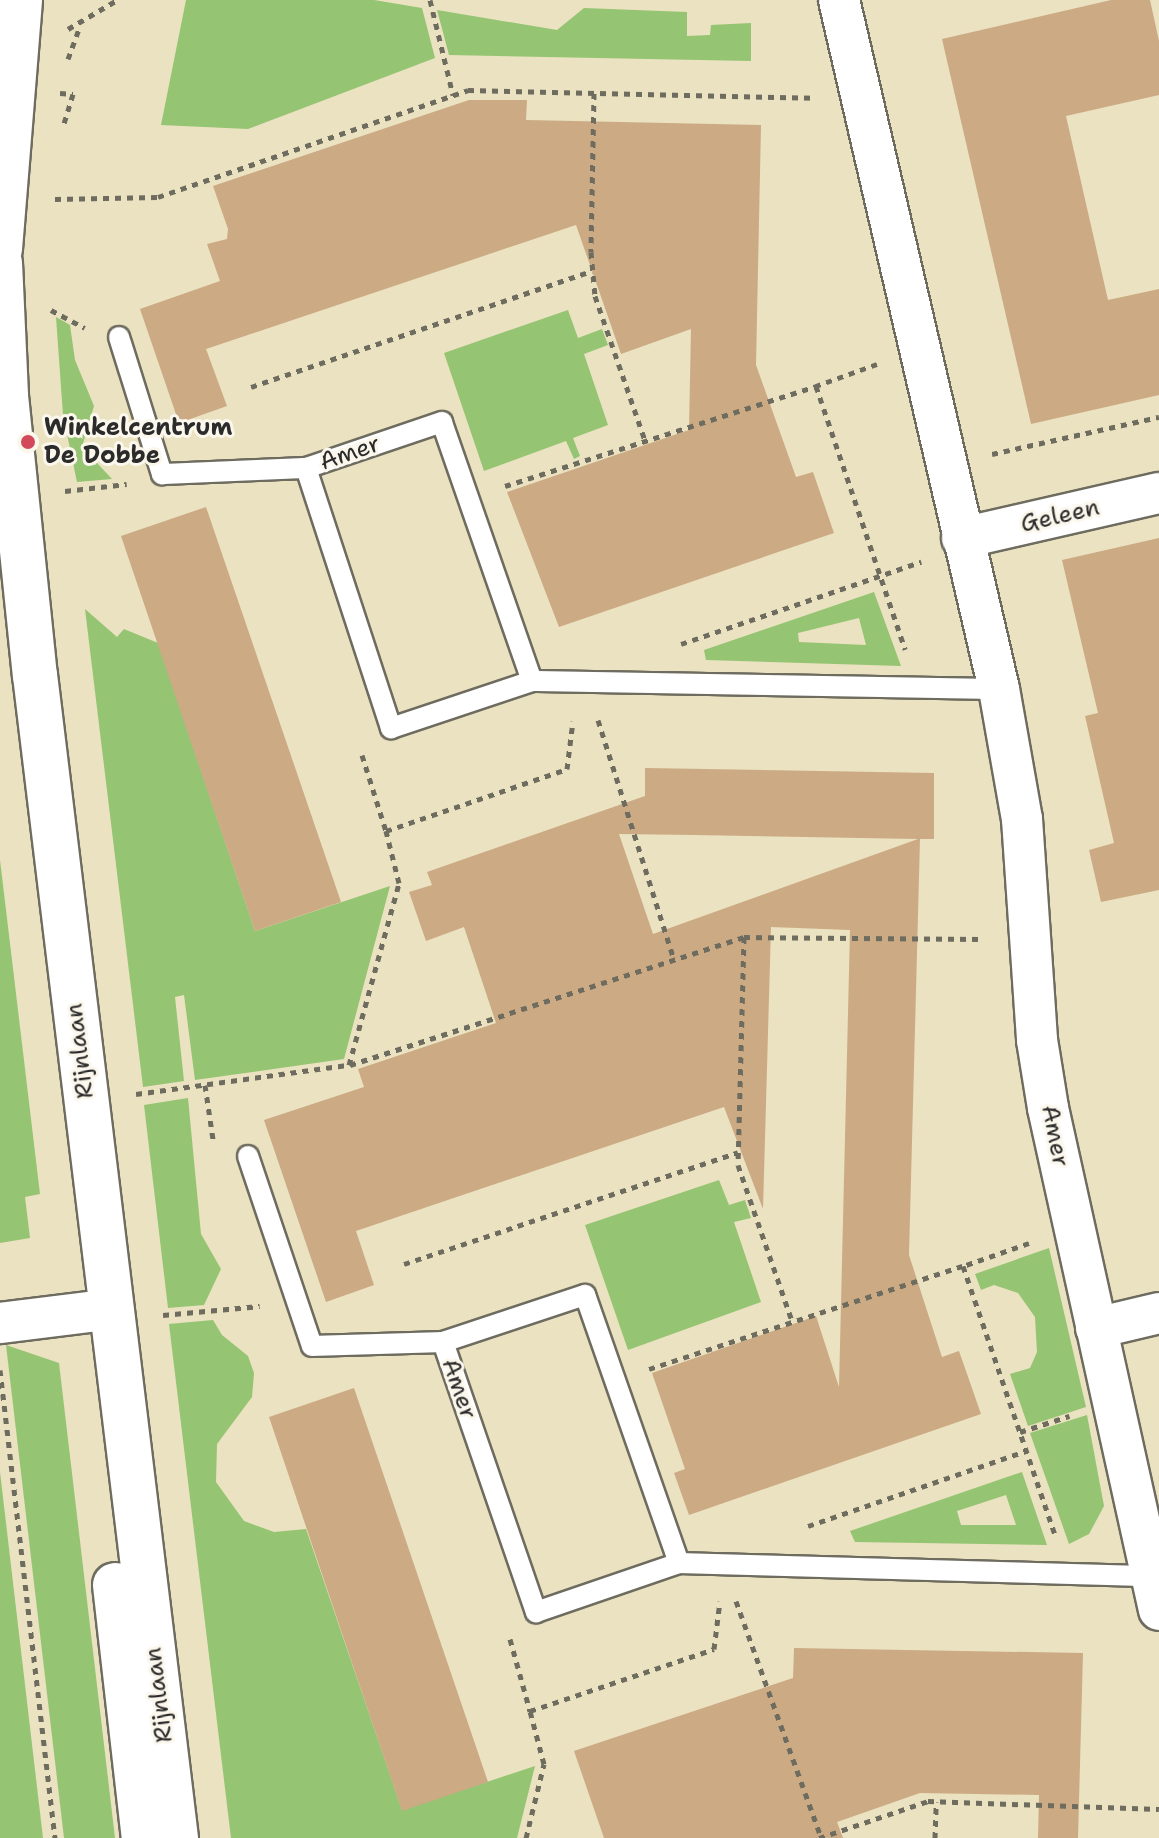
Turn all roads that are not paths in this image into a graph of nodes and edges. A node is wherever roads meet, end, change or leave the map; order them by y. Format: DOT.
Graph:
graph roads {
  1 [pos="20,0"];
  2 [pos="839,0"];
  3 [pos="1,251"];
  4 [pos="119,337"];
  5 [pos="306,468"];
  6 [pos="1159,493"];
  7 [pos="963,543"];
  8 [pos="0,569"];
  9 [pos="532,681"];
  10 [pos="999,689"];
  11 [pos="248,1156"];
  12 [pos="99,1312"];
  13 [pos="1159,1313"];
  14 [pos="0,1323"];
  15 [pos="1096,1328"];
  16 [pos="443,1342"];
  17 [pos="679,1563"];
  18 [pos="1155,1593"];
  19 [pos="144,1838"];
  20 [pos="176,1838"];
  1 -- 3 [label="street, Rijnlaan"];
  2 -- 7 [label="street, Amer"];
  3 -- 12 [label="street, Rijnlaan"];
  4 -- 5 [label="lane"];
  5 -- 9 [label="lane, Amer"];
  5 -- 9 [label="lane, Amer"];
  6 -- 7 [label="street, Geleen"];
  7 -- 10 [label="street, Amer"];
  8 -- 12 [label="street, Rijnlaan"];
  9 -- 10 [label="lane"];
  10 -- 15 [label="street, Amer"];
  11 -- 16 [label="lane"];
  12 -- 14 [label="street"];
  12 -- 19 [label="street, Rijnlaan"];
  12 -- 20 [label="street, Rijnlaan"];
  13 -- 15 [label="street"];
  15 -- 18 [label="street, Amer"];
  16 -- 17 [label="lane, Amer"];
  16 -- 17 [label="lane, Amer"];
  17 -- 18 [label="lane, Amer"];
}
